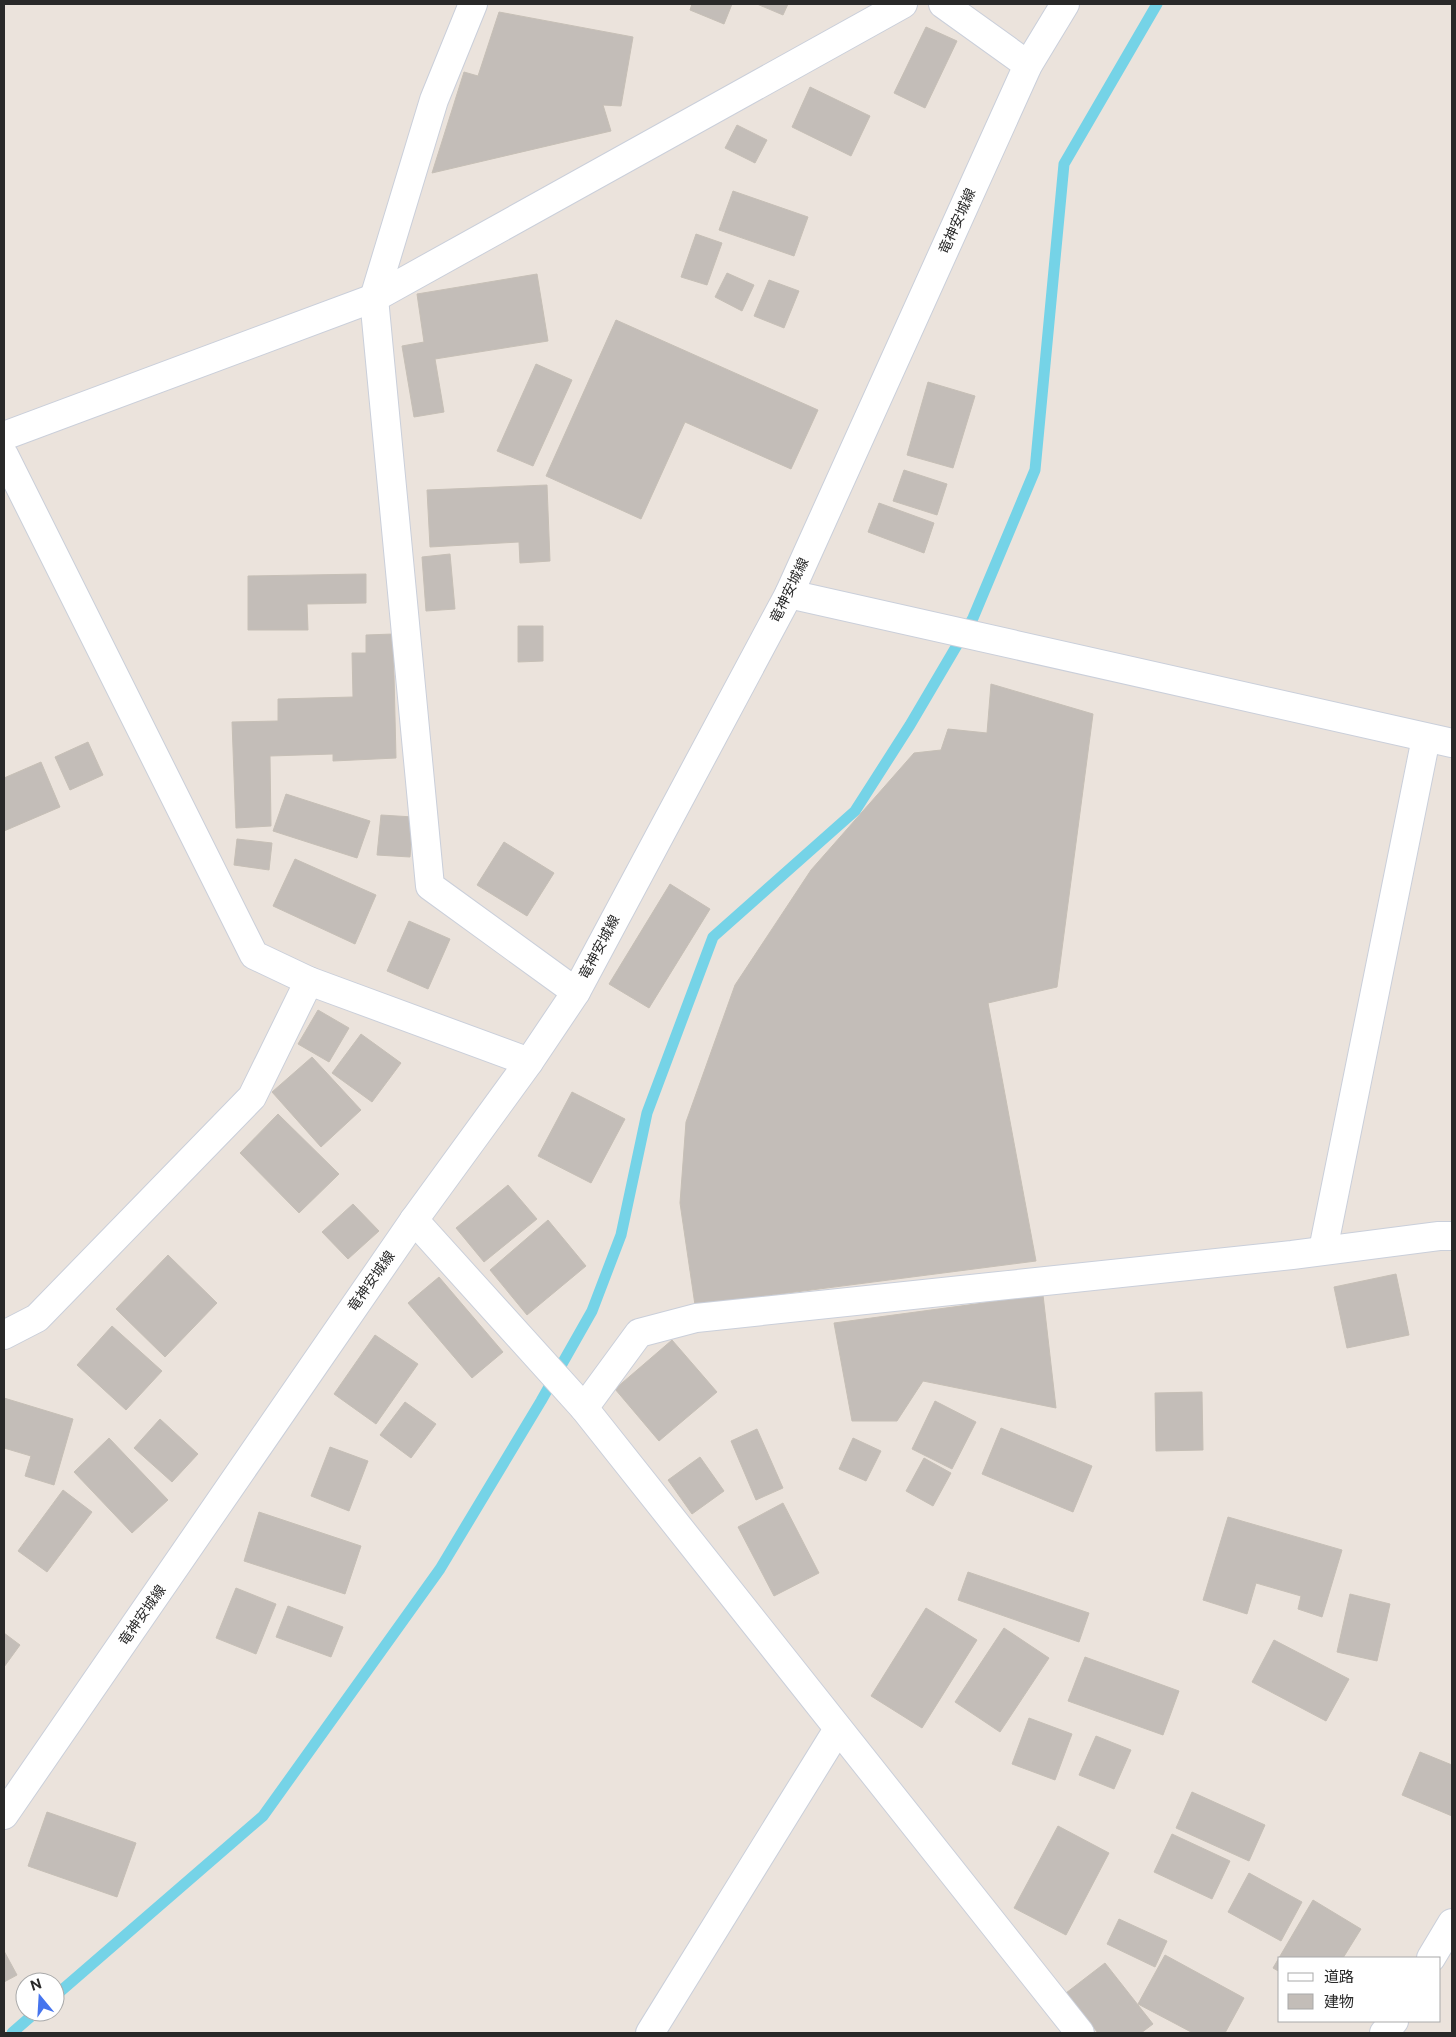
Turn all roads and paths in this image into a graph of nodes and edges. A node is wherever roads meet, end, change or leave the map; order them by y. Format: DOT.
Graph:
graph roads {
  1 [pos="473,4"];
  2 [pos="902,4"];
  3 [pos="943,4"];
  4 [pos="1065,4"];
  5 [pos="1028,65"];
  6 [pos="374,298"];
  7 [pos="4,436"];
  8 [pos="4,455"];
  9 [pos="789,594"];
  10 [pos="1426,738"];
  11 [pos="1452,743"];
  12 [pos="309,981"];
  13 [pos="576,992"];
  14 [pos="529,1062"];
  15 [pos="414,1220"];
  16 [pos="1452,1236"];
  17 [pos="1323,1250"];
  18 [pos="4,1335"];
  19 [pos="584,1408"];
  20 [pos="838,1729"];
  21 [pos="4,1815"];
  22 [pos="1452,1923"];
  23 [pos="1432,1957"];
  24 [pos="1393,2022"];
  25 [pos="650,2033"];
  26 [pos="1080,2033"];
  27 [pos="1384,2033"];
  1 -- 6 [label="street"];
  2 -- 6 [label="street"];
  3 -- 5 [label="street"];
  4 -- 5 [label="street, 竜神安城線"];
  5 -- 9 [label="street, 竜神安城線"];
  6 -- 7 [label="street"];
  6 -- 13 [label="street"];
  8 -- 12 [label="street"];
  9 -- 10 [label="street"];
  9 -- 13 [label="street, 竜神安城線"];
  10 -- 11 [label="street"];
  10 -- 17 [label="street"];
  12 -- 14 [label="street"];
  12 -- 18 [label="street"];
  13 -- 14 [label="street, 竜神安城線"];
  14 -- 15 [label="street, 竜神安城線"];
  15 -- 19 [label="street"];
  15 -- 21 [label="street, 竜神安城線"];
  16 -- 17 [label="street"];
  17 -- 19 [label="street"];
  19 -- 20 [label="street"];
  20 -- 25 [label="street"];
  20 -- 26 [label="street"];
  22 -- 23 [label="street"];
  24 -- 27 [label="street"];
}
